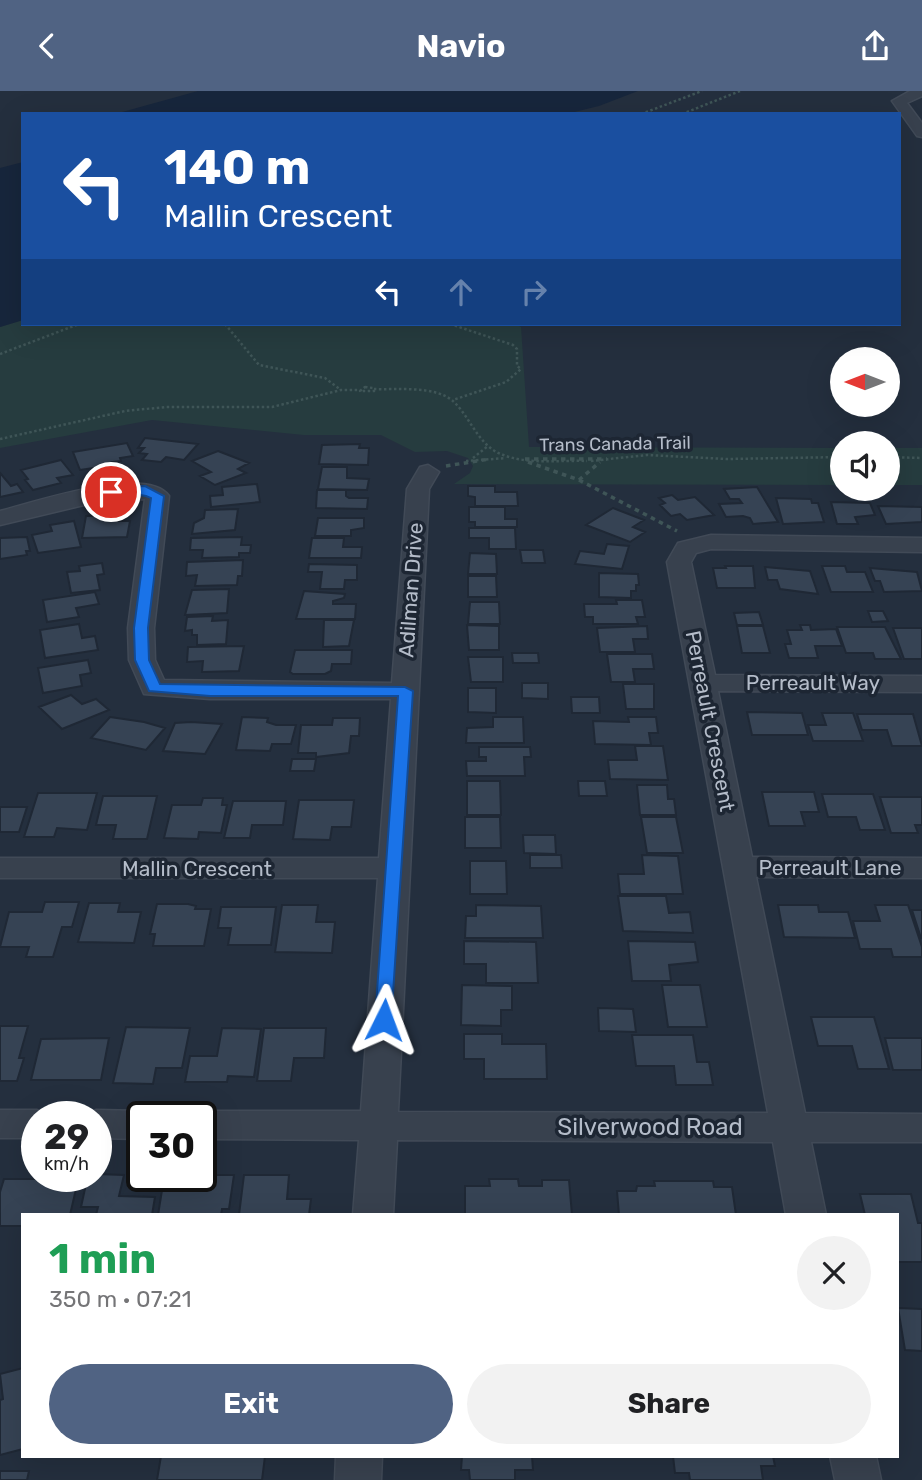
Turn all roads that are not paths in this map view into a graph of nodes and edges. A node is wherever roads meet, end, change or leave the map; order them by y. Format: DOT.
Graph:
graph roads {
  1 [pos="922,91"];
  2 [pos="922,134"];
  3 [pos="428,472"];
  4 [pos="0,518"];
  5 [pos="922,545"];
  6 [pos="703,683"];
  7 [pos="922,684"];
  8 [pos="405,691"];
  9 [pos="739,867"];
  10 [pos="0,868"];
  11 [pos="922,868"];
  12 [pos="394,869"];
  13 [pos="0,1123"];
  14 [pos="21,1124"];
  15 [pos="217,1125"];
  16 [pos="379,1126"];
  17 [pos="790,1127"];
  18 [pos="922,1128"];
  19 [pos="373,1213"];
  20 [pos="806,1213"];
  21 [pos="359,1458"];
  22 [pos="853,1458"];
  23 [pos="358,1480"];
  24 [pos="858,1480"];
  1 -- 2 [label="street"];
  3 -- 8 [label="street, Adilman Drive"];
  4 -- 8 [label="street"];
  5 -- 6 [label="street, Perreault Crescent"];
  6 -- 7 [label="street, Perreault Way"];
  6 -- 9 [label="street, Perreault Crescent"];
  8 -- 12 [label="street, Adilman Drive"];
  9 -- 11 [label="street, Perreault Lane"];
  9 -- 17 [label="street, Perreault Crescent"];
  10 -- 12 [label="street, Mallin Crescent"];
  12 -- 16 [label="street, Adilman Drive"];
  13 -- 14 [label="street"];
  15 -- 16 [label="street, Silverwood Road"];
  16 -- 17 [label="street, Silverwood Road"];
  16 -- 19 [label="street, Adilman Drive"];
  17 -- 18 [label="street, Silverwood Road"];
  17 -- 20 [label="street, Perreault Crescent"];
  21 -- 23 [label="street"];
  22 -- 24 [label="street"];
}
